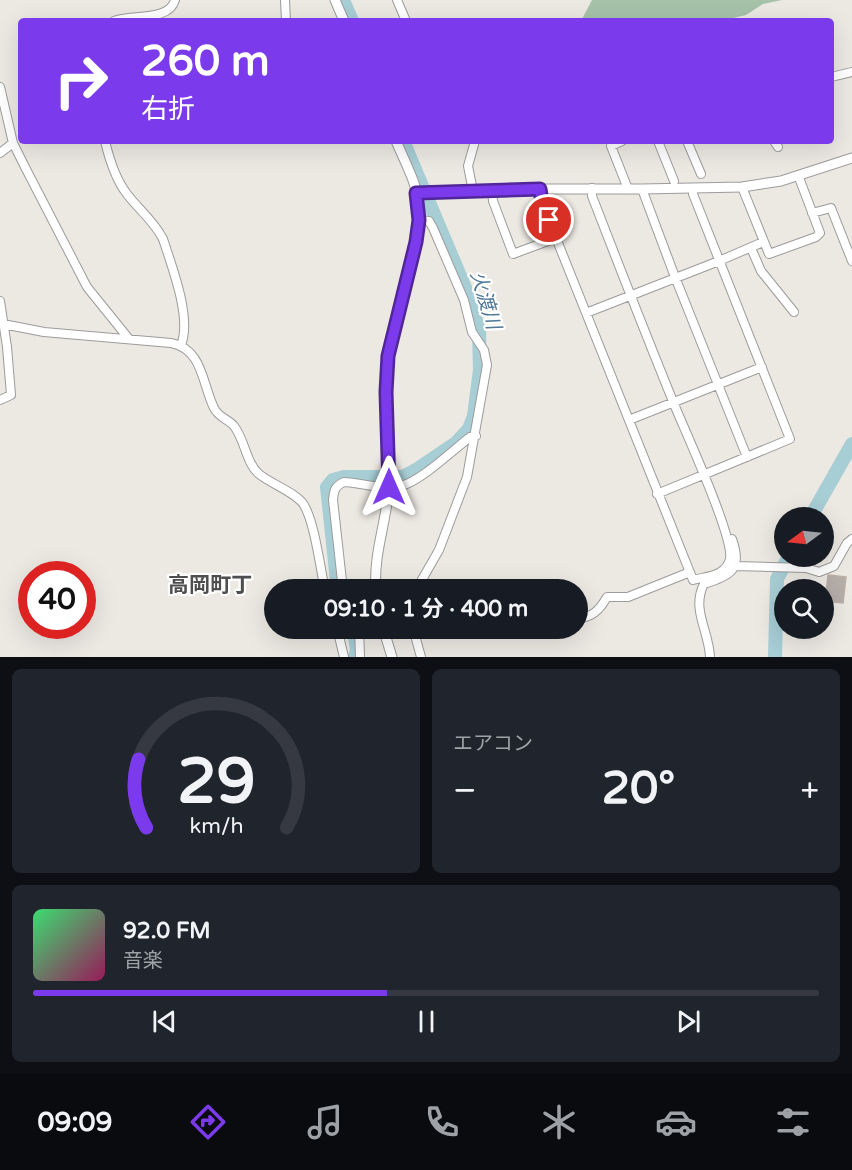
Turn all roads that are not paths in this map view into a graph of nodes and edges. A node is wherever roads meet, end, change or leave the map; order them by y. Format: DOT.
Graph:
graph roads {
  1 [pos="175,0"];
  2 [pos="285,0"];
  3 [pos="335,0"];
  4 [pos="397,0"];
  5 [pos="127,18"];
  6 [pos="286,18"];
  7 [pos="343,18"];
  8 [pos="404,18"];
  9 [pos="852,72"];
  10 [pos="834,76"];
  11 [pos="0,87"];
  12 [pos="14,143"];
  13 [pos="106,144"];
  14 [pos="398,144"];
  15 [pos="474,144"];
  16 [pos="615,144"];
  17 [pos="659,144"];
  18 [pos="688,144"];
  19 [pos="0,153"];
  20 [pos="852,158"];
  21 [pos="701,174"];
  22 [pos="798,176"];
  23 [pos="674,181"];
  24 [pos="742,187"];
  25 [pos="592,188"];
  26 [pos="540,189"];
  27 [pos="628,189"];
  28 [pos="642,189"];
  29 [pos="693,189"];
  30 [pos="472,190"];
  31 [pos="492,190"];
  32 [pos="422,192"];
  33 [pos="812,213"];
  34 [pos="419,220"];
  35 [pos="556,238"];
  36 [pos="763,242"];
  37 [pos="750,248"];
  38 [pos="719,261"];
  39 [pos="852,261"];
  40 [pos="675,277"];
  41 [pos="632,296"];
  42 [pos="0,301"];
  43 [pos="794,312"];
  44 [pos="586,313"];
  45 [pos="3,324"];
  46 [pos="129,339"];
  47 [pos="181,345"];
  48 [pos="762,367"];
  49 [pos="718,385"];
  50 [pos="0,400"];
  51 [pos="674,402"];
  52 [pos="629,420"];
  53 [pos="476,436"];
  54 [pos="747,457"];
  55 [pos="704,476"];
  56 [pos="389,487"];
  57 [pos="710,492"];
  58 [pos="657,494"];
  59 [pos="852,539"];
  60 [pos="735,566"];
  61 [pos="690,572"];
  62 [pos="323,579"];
  63 [pos="342,579"];
  64 [pos="376,579"];
  65 [pos="422,579"];
  66 [pos="588,616"];
  67 [pos="340,639"];
  68 [pos="359,639"];
  69 [pos="386,639"];
  70 [pos="416,639"];
  71 [pos="344,657"];
  72 [pos="360,657"];
  73 [pos="392,657"];
  74 [pos="421,657"];
  75 [pos="710,657"];
  1 -- 5 [label="street"];
  2 -- 6 [label="street"];
  3 -- 7 [label="street"];
  4 -- 8 [label="street"];
  9 -- 10 [label="street"];
  11 -- 12 [label="street"];
  12 -- 19 [label="street"];
  12 -- 46 [label="street"];
  13 -- 47 [label="street"];
  14 -- 32 [label="street"];
  15 -- 30 [label="street"];
  16 -- 27 [label="street"];
  17 -- 23 [label="street"];
  18 -- 21 [label="street"];
  20 -- 22 [label="street"];
  22 -- 24 [label="street"];
  22 -- 33 [label="street"];
  24 -- 29 [label="street"];
  24 -- 36 [label="street"];
  25 -- 26 [label="street"];
  25 -- 27 [label="street"];
  25 -- 41 [label="street"];
  26 -- 31 [label="street"];
  26 -- 35 [label="street"];
  27 -- 28 [label="street"];
  28 -- 29 [label="street"];
  28 -- 40 [label="street"];
  29 -- 38 [label="street"];
  30 -- 31 [label="street"];
  30 -- 32 [label="street"];
  31 -- 35 [label="street"];
  32 -- 34 [label="street"];
  33 -- 36 [label="street"];
  33 -- 39 [label="street"];
  34 -- 53 [label="street"];
  34 -- 56 [label="street"];
  35 -- 44 [label="street"];
  36 -- 37 [label="street"];
  37 -- 38 [label="street"];
  37 -- 43 [label="street"];
  38 -- 40 [label="street"];
  38 -- 48 [label="street"];
  40 -- 41 [label="street"];
  40 -- 49 [label="street"];
  41 -- 44 [label="street"];
  41 -- 51 [label="street"];
  42 -- 45 [label="street"];
  44 -- 52 [label="street"];
  45 -- 46 [label="street"];
  45 -- 50 [label="street"];
  46 -- 47 [label="street"];
  47 -- 62 [label="street"];
  48 -- 49 [label="street"];
  48 -- 54 [label="street"];
  49 -- 51 [label="street"];
  49 -- 54 [label="street"];
  51 -- 52 [label="street"];
  51 -- 55 [label="street"];
  52 -- 58 [label="street"];
  53 -- 56 [label="street"];
  53 -- 65 [label="street"];
  54 -- 55 [label="street"];
  55 -- 57 [label="street"];
  55 -- 58 [label="street"];
  56 -- 63 [label="street"];
  56 -- 64 [label="street"];
  57 -- 60 [label="street"];
  57 -- 61 [label="street"];
  58 -- 61 [label="street"];
  59 -- 60 [label="street"];
  60 -- 75 [label="street"];
  61 -- 66 [label="street"];
  67 -- 71 [label="street"];
  68 -- 72 [label="street"];
  69 -- 73 [label="street"];
  70 -- 74 [label="street"];
}
